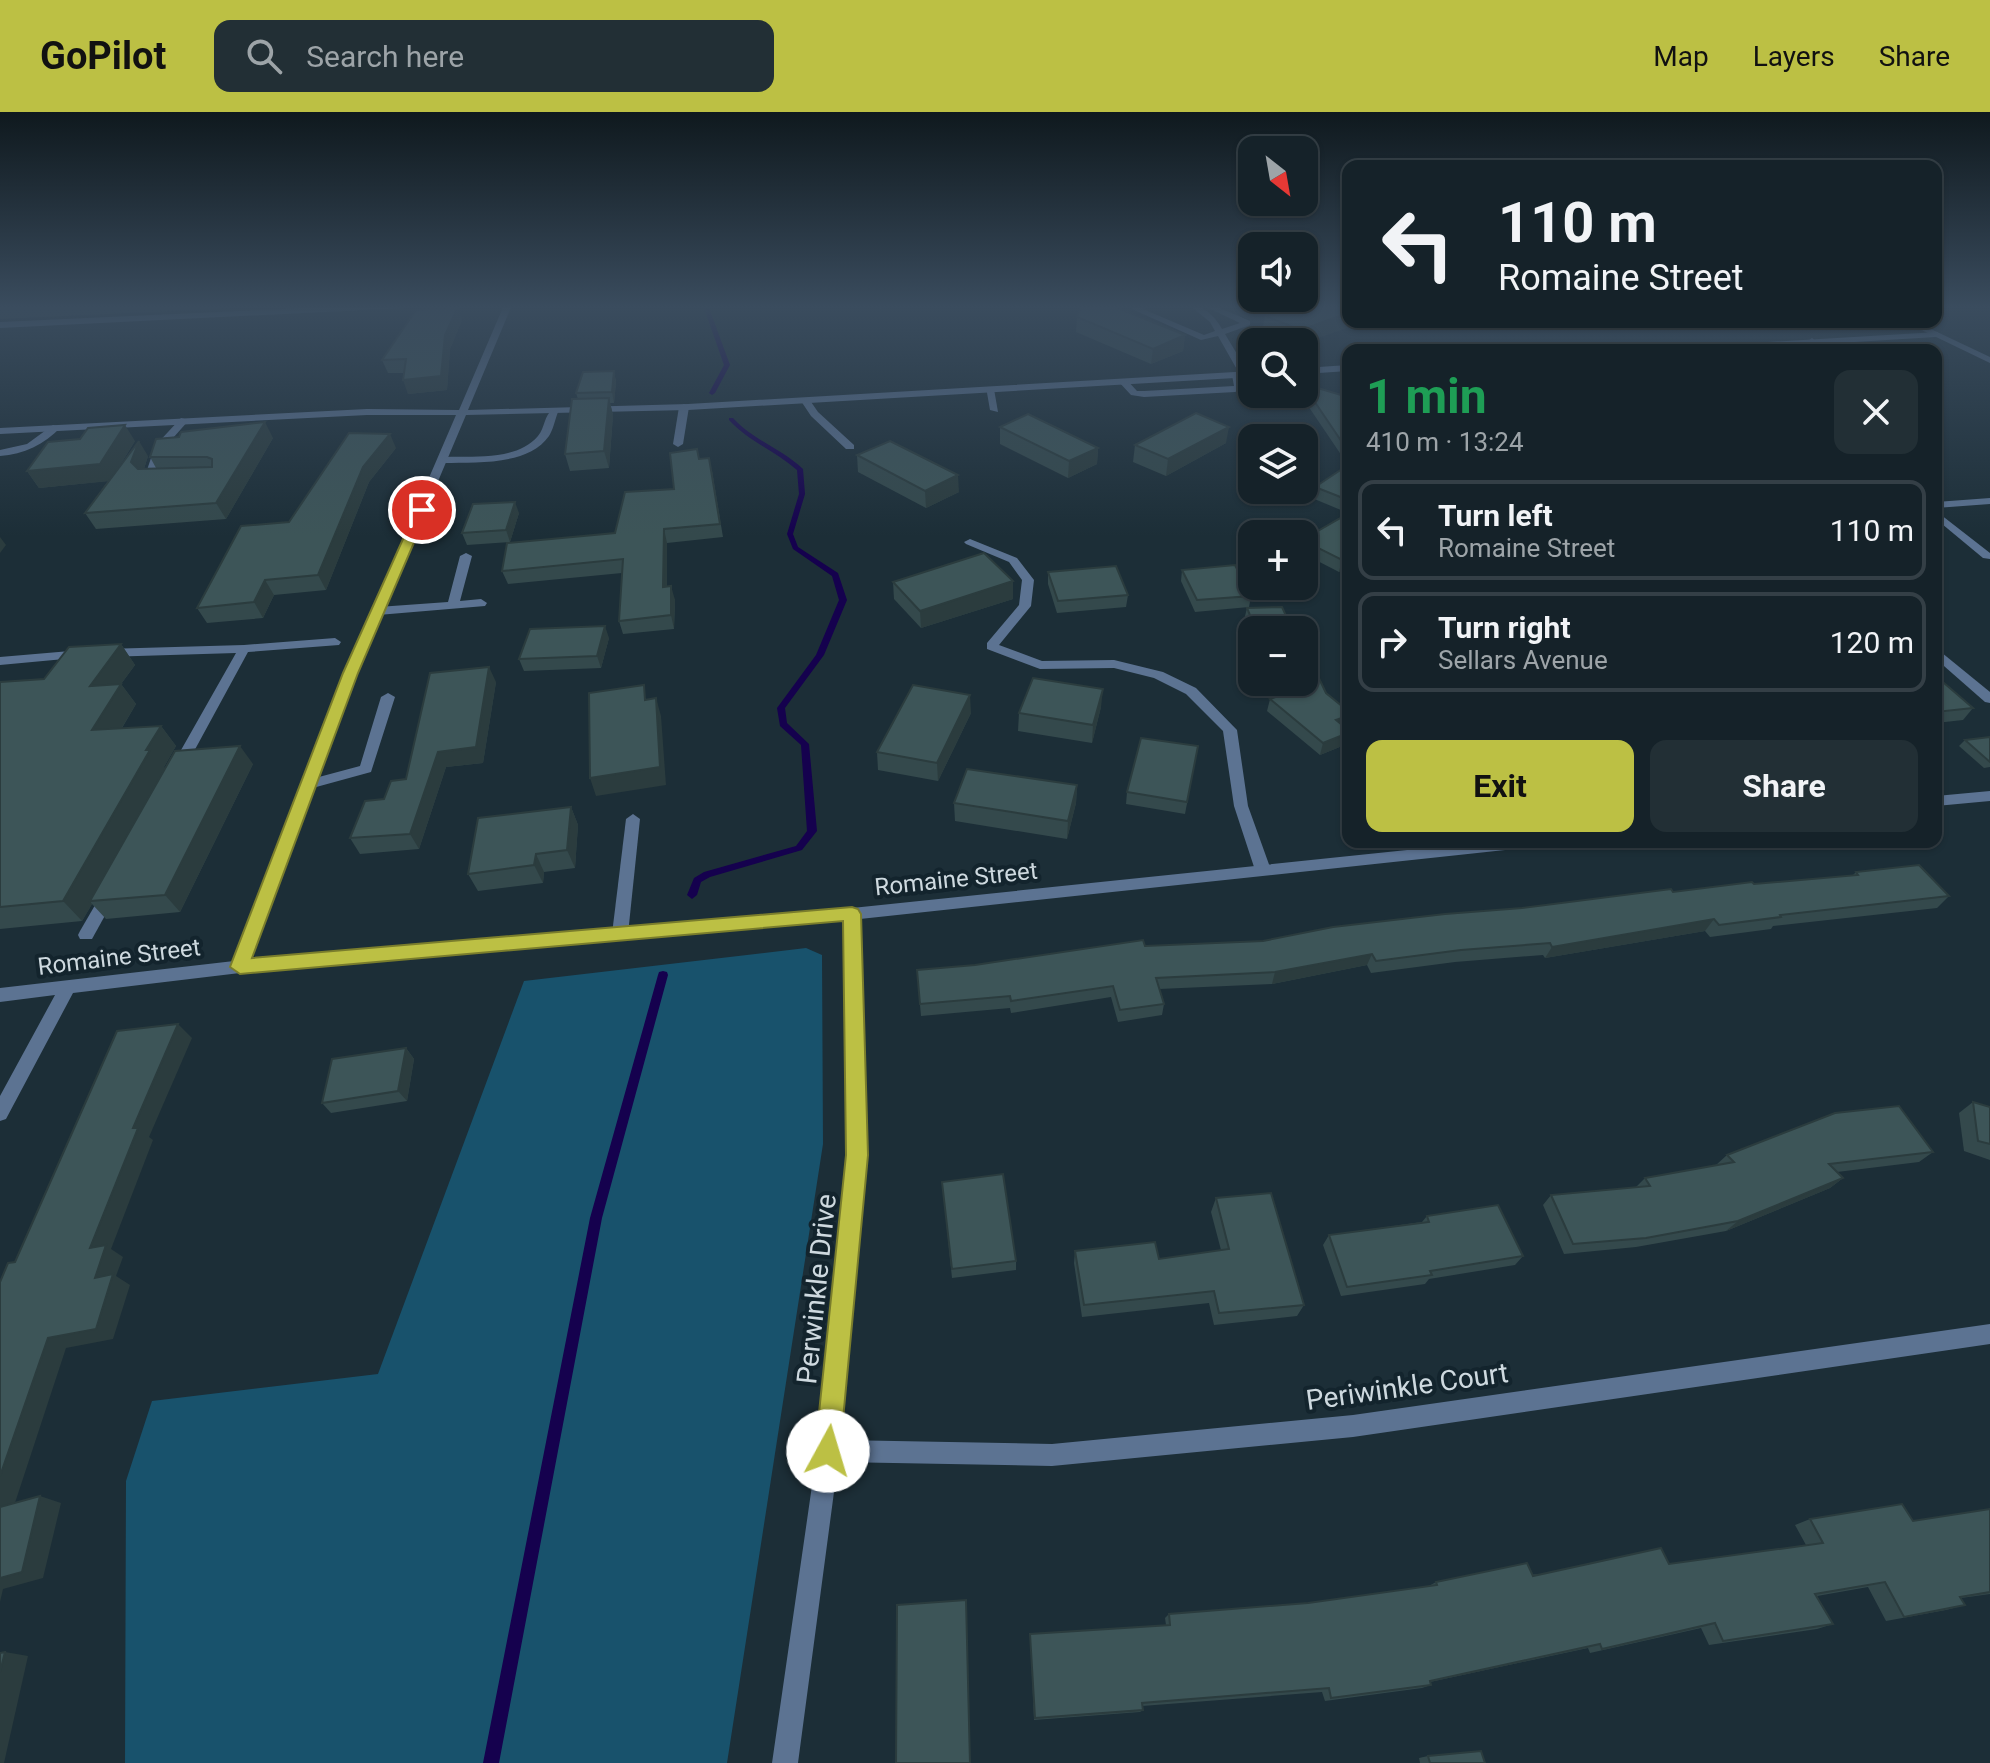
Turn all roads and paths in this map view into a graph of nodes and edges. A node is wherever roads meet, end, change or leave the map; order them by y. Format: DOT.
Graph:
graph roads {
  1 [pos="477,382"];
  2 [pos="1105,382"];
  3 [pos="1124,382"];
  4 [pos="1238,387"];
  5 [pos="989,389"];
  6 [pos="806,401"];
  7 [pos="684,407"];
  8 [pos="995,410"];
  9 [pos="465,412"];
  10 [pos="553,412"];
  11 [pos="184,420"];
  12 [pos="56,427"];
  13 [pos="0,431"];
  14 [pos="678,444"];
  15 [pos="850,447"];
  16 [pos="0,453"];
  17 [pos="444,460"];
  18 [pos="175,479"];
  19 [pos="1990,501"];
  20 [pos="1942,505"];
  21 [pos="1942,519"];
  22 [pos="970,542"];
  23 [pos="466,556"];
  24 [pos="1987,556"];
  25 [pos="481,603"];
  26 [pos="453,605"];
  27 [pos="378,611"];
  28 [pos="335,642"];
  29 [pos="244,649"];
  30 [pos="1942,657"];
  31 [pos="0,661"];
  32 [pos="388,697"];
  33 [pos="1990,699"];
  34 [pos="175,774"];
  35 [pos="309,784"];
  36 [pos="1990,796"];
  37 [pos="1942,800"];
  38 [pos="633,819"];
  39 [pos="1476,848"];
  40 [pos="1263,870"];
  41 [pos="115,882"];
  42 [pos="852,914"];
  43 [pos="620,934"];
  44 [pos="86,935"];
  45 [pos="240,967"];
  46 [pos="67,989"];
  47 [pos="0,995"];
  48 [pos="0,1113"];
  49 [pos="1990,1334"];
  50 [pos="828,1451"];
  51 [pos="785,1763"];
  1 -- 9 [label="street"];
  2 -- 5 [label="street"];
  3 -- 4 [label="street"];
  5 -- 6 [label="street"];
  5 -- 8 [label="street"];
  6 -- 7 [label="street"];
  6 -- 15 [label="street"];
  7 -- 10 [label="street"];
  7 -- 14 [label="street"];
  9 -- 10 [label="street"];
  9 -- 11 [label="street"];
  9 -- 17 [label="street"];
  10 -- 17 [label="street"];
  11 -- 12 [label="street"];
  11 -- 18 [label="street"];
  12 -- 13 [label="street"];
  12 -- 16 [label="street"];
  17 -- 27 [label="street"];
  19 -- 20 [label="street"];
  21 -- 24 [label="street"];
  22 -- 40 [label="street"];
  23 -- 26 [label="street"];
  25 -- 26 [label="street"];
  26 -- 27 [label="street"];
  27 -- 35 [label="street"];
  28 -- 29 [label="street"];
  29 -- 31 [label="street"];
  29 -- 34 [label="street"];
  30 -- 33 [label="street"];
  32 -- 35 [label="street"];
  35 -- 45 [label="street"];
  36 -- 37 [label="street"];
  38 -- 43 [label="street"];
  39 -- 40 [label="street, Romaine Street"];
  40 -- 42 [label="street, Romaine Street"];
  41 -- 44 [label="street"];
  42 -- 43 [label="street, Romaine Street"];
  42 -- 50 [label="street, Perwinkle Drive"];
  43 -- 45 [label="street, Romaine Street"];
  45 -- 46 [label="street, Romaine Street"];
  46 -- 47 [label="street, Romaine Street"];
  46 -- 48 [label="street"];
  49 -- 50 [label="street, Periwinkle Court"];
  50 -- 51 [label="street, Perwinkle Drive"];
}
